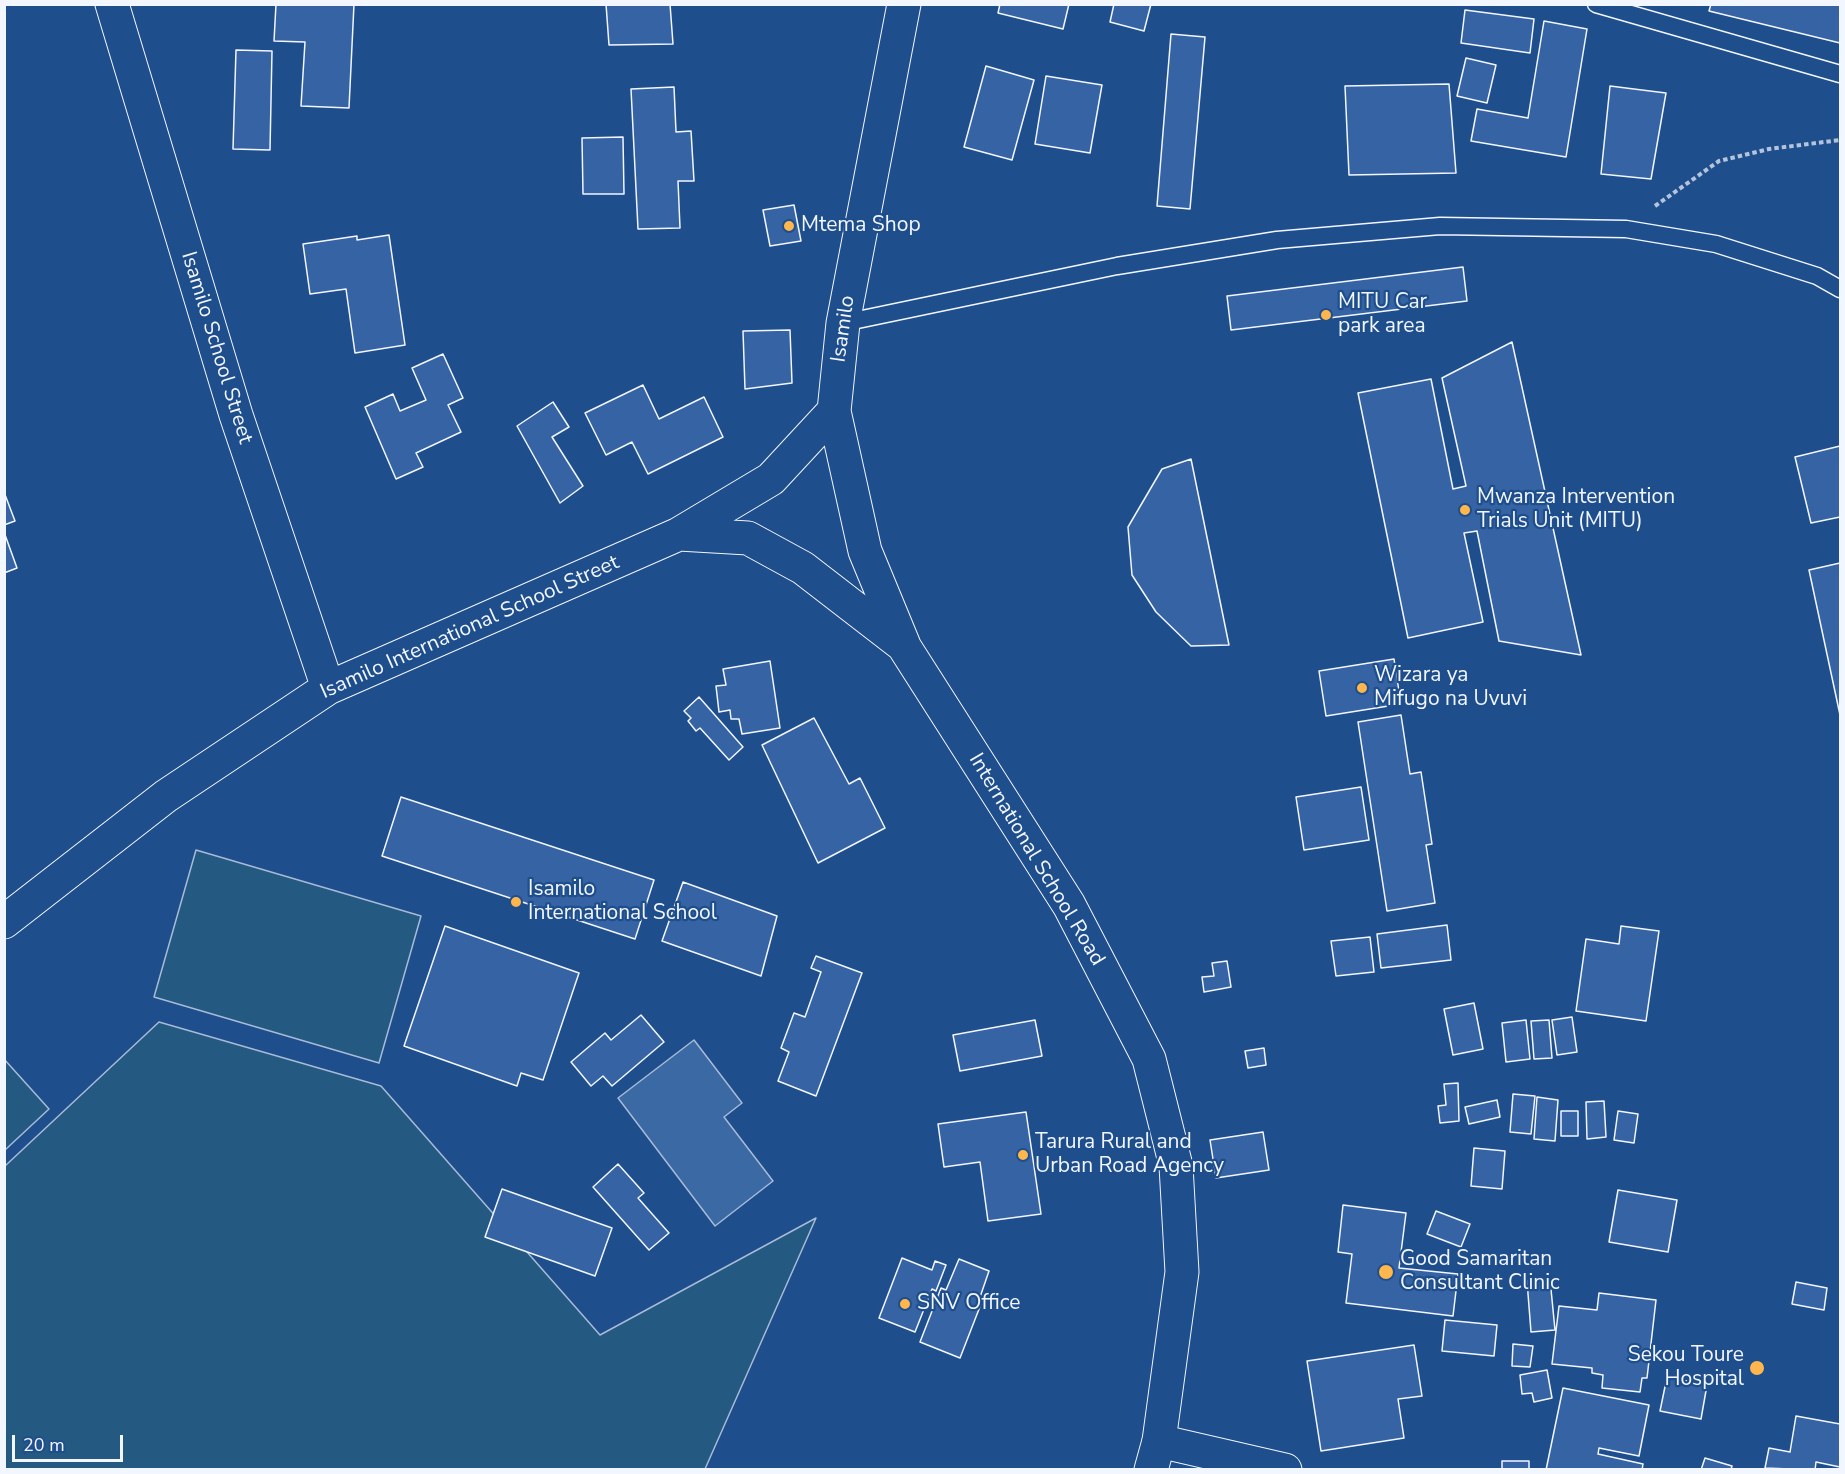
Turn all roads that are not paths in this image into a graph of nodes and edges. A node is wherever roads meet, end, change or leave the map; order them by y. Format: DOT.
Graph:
graph roads {
  1 [pos="112,4"];
  2 [pos="903,4"];
  3 [pos="1596,4"];
  4 [pos="1840,74"];
  5 [pos="1840,289"];
  6 [pos="843,323"];
  7 [pos="834,411"];
  8 [pos="679,534"];
  9 [pos="905,648"];
  10 [pos="328,688"];
  11 [pos="4,922"];
  12 [pos="1155,1455"];
  13 [pos="1285,1470"];
  1 -- 10 [label="street, Isamilo School Street"];
  2 -- 6 [label="street, Isamilo"];
  3 -- 4 [label="lane"];
  5 -- 6 [label="lane"];
  6 -- 7 [label="street, Isamilo"];
  7 -- 8 [label="street, Isamilo International School Street"];
  7 -- 9 [label="street, Isamilo"];
  8 -- 9 [label="street, Isamilo International School Street"];
  8 -- 10 [label="street, Isamilo International School Street"];
  9 -- 12 [label="street, International School Road"];
  10 -- 11 [label="street, Isamilo International School Street"];
  12 -- 13 [label="street"];
}
